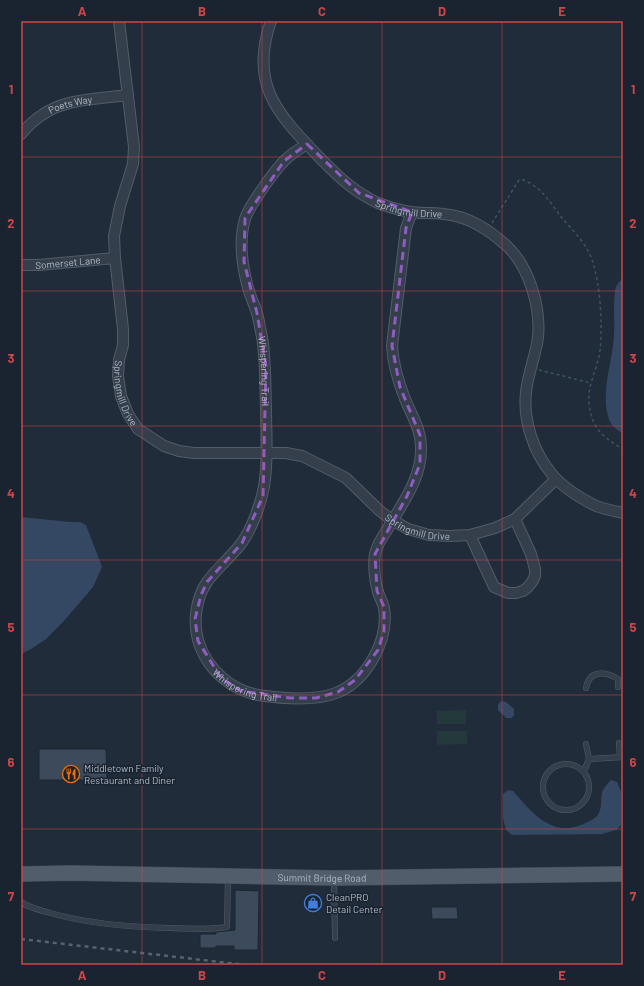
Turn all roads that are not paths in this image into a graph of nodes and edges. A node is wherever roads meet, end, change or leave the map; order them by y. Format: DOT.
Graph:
graph roads {
  1 [pos="119,21"];
  2 [pos="271,21"];
  3 [pos="128,95"];
  4 [pos="21,134"];
  5 [pos="307,144"];
  6 [pos="412,212"];
  7 [pos="115,258"];
  8 [pos="21,265"];
  9 [pos="267,453"];
  10 [pos="556,479"];
  11 [pos="623,514"];
  12 [pos="515,519"];
  13 [pos="392,520"];
  14 [pos="470,535"];
  15 [pos="618,687"];
  16 [pos="586,688"];
  17 [pos="619,743"];
  18 [pos="586,744"];
  19 [pos="622,757"];
  20 [pos="589,759"];
  21 [pos="584,771"];
  22 [pos="21,874"];
  23 [pos="623,874"];
  24 [pos="228,875"];
  25 [pos="334,878"];
  26 [pos="21,902"];
  27 [pos="335,938"];
  1 -- 3 [label="street, Springmill Drive"];
  2 -- 5 [label="street, Springmill Drive"];
  3 -- 4 [label="street, Poets Way"];
  3 -- 7 [label="street, Springmill Drive"];
  5 -- 6 [label="street, Springmill Drive"];
  5 -- 9 [label="street, Whispering Trail"];
  6 -- 10 [label="street, Springmill Drive"];
  6 -- 13 [label="street, Whispering Trail"];
  7 -- 8 [label="street, Somerset Lane"];
  7 -- 9 [label="street, Springmill Drive"];
  9 -- 13 [label="street, Springmill Drive"];
  9 -- 13 [label="street, Whispering Trail"];
  10 -- 11 [label="street, Springmill Drive"];
  10 -- 12 [label="street, Springmill Drive"];
  12 -- 14 [label="street, Springmill Drive"];
  12 -- 14 [label="street"];
  13 -- 14 [label="street, Springmill Drive"];
  15 -- 16 [label="lane"];
  17 -- 19 [label="lane"];
  18 -- 20 [label="lane"];
  19 -- 20 [label="lane"];
  20 -- 21 [label="lane"];
  21 -- 21 [label="lane"];
  22 -- 24 [label="main road, Summit Bridge Road"];
  23 -- 25 [label="main road, Summit Bridge Road"];
  24 -- 25 [label="main road, Summit Bridge Road"];
  24 -- 26 [label="lane"];
  25 -- 27 [label="lane"];
}
